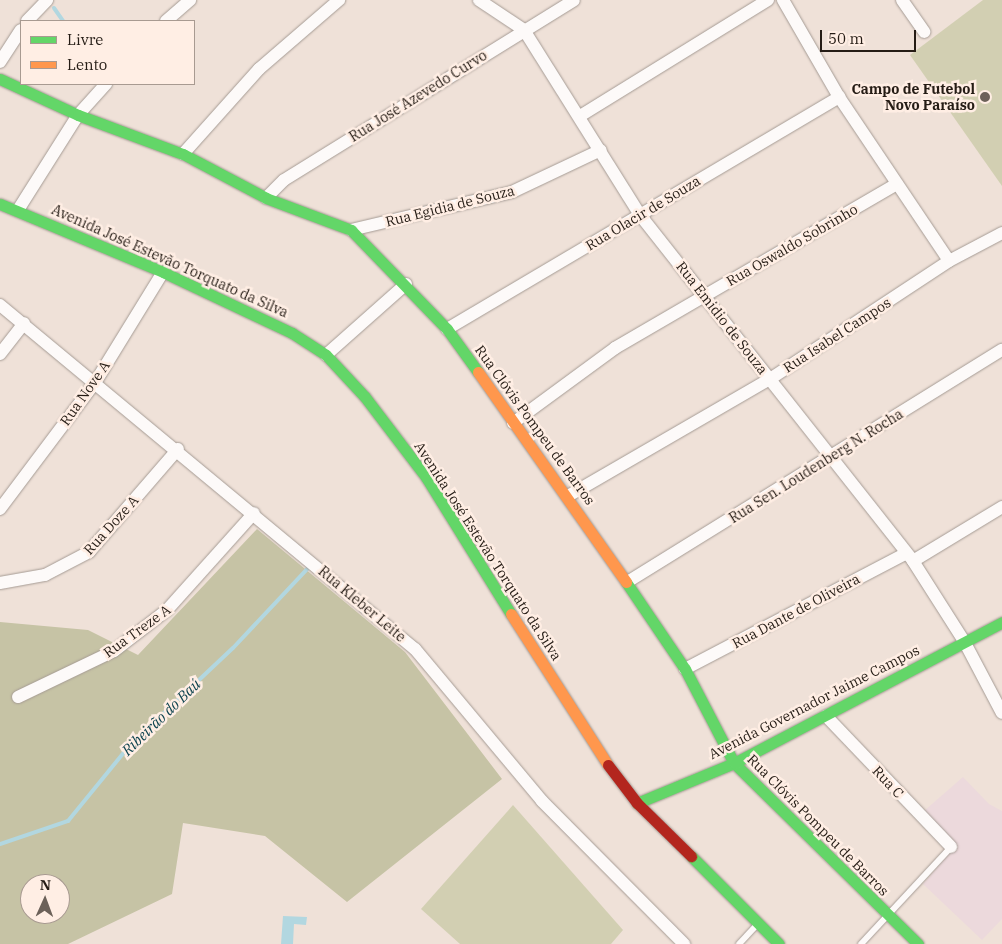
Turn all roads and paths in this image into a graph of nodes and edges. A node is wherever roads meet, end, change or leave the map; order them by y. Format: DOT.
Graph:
graph roads {
  1 [pos="47,0"];
  2 [pos="190,0"];
  3 [pos="339,0"];
  4 [pos="479,0"];
  5 [pos="574,0"];
  6 [pos="768,0"];
  7 [pos="783,0"];
  8 [pos="902,0"];
  9 [pos="28,20"];
  10 [pos="167,20"];
  11 [pos="524,30"];
  12 [pos="20,32"];
  13 [pos="924,32"];
  14 [pos="0,62"];
  15 [pos="0,79"];
  16 [pos="105,85"];
  17 [pos="839,97"];
  18 [pos="78,115"];
  19 [pos="580,116"];
  20 [pos="601,150"];
  21 [pos="183,154"];
  22 [pos="897,184"];
  23 [pos="266,198"];
  24 [pos="0,204"];
  25 [pos="18,210"];
  26 [pos="640,215"];
  27 [pos="351,230"];
  28 [pos="1002,233"];
  29 [pos="949,261"];
  30 [pos="163,272"];
  31 [pos="406,284"];
  32 [pos="703,296"];
  33 [pos="0,305"];
  34 [pos="24,323"];
  35 [pos="447,329"];
  36 [pos="1002,350"];
  37 [pos="0,354"];
  38 [pos="326,355"];
  39 [pos="770,379"];
  40 [pos="96,381"];
  41 [pos="513,423"];
  42 [pos="178,449"];
  43 [pos="831,457"];
  44 [pos="568,496"];
  45 [pos="1002,507"];
  46 [pos="0,509"];
  47 [pos="254,513"];
  48 [pos="910,557"];
  49 [pos="629,581"];
  50 [pos="0,583"];
  51 [pos="1002,622"];
  52 [pos="964,641"];
  53 [pos="685,669"];
  54 [pos="18,697"];
  55 [pos="1002,713"];
  56 [pos="826,716"];
  57 [pos="734,763"];
  58 [pos="636,803"];
  59 [pos="950,848"];
  60 [pos="889,916"];
  61 [pos="758,924"];
  62 [pos="684,944"];
  63 [pos="739,944"];
  64 [pos="779,944"];
  65 [pos="861,944"];
  66 [pos="918,944"];
  1 -- 9 [label="street"];
  2 -- 10 [label="street"];
  3 -- 21 [label="street"];
  4 -- 11 [label="street, Rua Emidio de Souza"];
  5 -- 11 [label="street, Rua José Azevedo Curvo"];
  6 -- 19 [label="street"];
  7 -- 17 [label="street"];
  8 -- 13 [label="street"];
  11 -- 19 [label="street, Rua Emidio de Souza"];
  11 -- 23 [label="street, Rua José Azevedo Curvo"];
  12 -- 14 [label="street"];
  15 -- 18 [label="street, Rua Clóvis Pompeu de Barros"];
  16 -- 18 [label="street"];
  17 -- 22 [label="street"];
  17 -- 26 [label="street, Rua Olacir de Souza"];
  18 -- 21 [label="street, Rua Clóvis Pompeu de Barros"];
  18 -- 25 [label="street"];
  19 -- 20 [label="street, Rua Emidio de Souza"];
  20 -- 26 [label="street, Rua Emidio de Souza"];
  20 -- 27 [label="street, Rua Egidia de Souza"];
  21 -- 23 [label="street, Rua Clóvis Pompeu de Barros"];
  22 -- 29 [label="street"];
  22 -- 32 [label="street, Rua Oswaldo Sobrinho"];
  23 -- 27 [label="street, Rua Clóvis Pompeu de Barros"];
  24 -- 25 [label="street, Avenida José Estevão Torquato da Silva"];
  25 -- 30 [label="street, Avenida José Estevão Torquato da Silva"];
  26 -- 32 [label="street, Rua Emidio de Souza"];
  26 -- 35 [label="street, Rua Olacir de Souza"];
  27 -- 31 [label="street, Rua Clóvis Pompeu de Barros"];
  28 -- 29 [label="street, Rua Isabel Campos"];
  29 -- 39 [label="street, Rua Isabel Campos"];
  30 -- 38 [label="street, Avenida José Estevão Torquato da Silva"];
  30 -- 40 [label="street, Rua Nove A"];
  31 -- 35 [label="street, Rua Clóvis Pompeu de Barros"];
  31 -- 38 [label="street"];
  32 -- 39 [label="street, Rua Emidio de Souza"];
  32 -- 41 [label="street, Rua Oswaldo Sobrinho"];
  33 -- 34 [label="street, Rua Kleber Leite"];
  34 -- 37 [label="street"];
  34 -- 40 [label="street, Rua Kleber Leite"];
  35 -- 41 [label="street, Rua Clóvis Pompeu de Barros"];
  36 -- 43 [label="street, Rua Sen. Loudenberg N. Rocha"];
  38 -- 58 [label="street, Avenida José Estevão Torquato da Silva"];
  39 -- 43 [label="street, Rua Emidio de Souza"];
  39 -- 44 [label="street, Rua Isabel Campos"];
  40 -- 42 [label="street, Rua Kleber Leite"];
  40 -- 46 [label="street, Rua Nove A"];
  41 -- 44 [label="street, Rua Clóvis Pompeu de Barros"];
  42 -- 47 [label="street, Rua Kleber Leite"];
  42 -- 50 [label="street, Rua Doze A"];
  43 -- 48 [label="street, Rua Emidio de Souza"];
  43 -- 49 [label="street, Rua Sen. Loudenberg N. Rocha"];
  44 -- 49 [label="street, Rua Clóvis Pompeu de Barros"];
  45 -- 48 [label="street, Rua Dante de Oliveira"];
  47 -- 54 [label="street, Rua Treze A"];
  47 -- 62 [label="street, Rua Kleber Leite"];
  48 -- 52 [label="street, Rua Emidio de Souza"];
  48 -- 53 [label="street, Rua Dante de Oliveira"];
  49 -- 53 [label="street, Rua Clóvis Pompeu de Barros"];
  51 -- 52 [label="street, Avenida Governador Jaime Campos"];
  52 -- 55 [label="street, Rua Emidio de Souza"];
  52 -- 56 [label="street, Avenida Governador Jaime Campos"];
  53 -- 57 [label="street, Rua Clóvis Pompeu de Barros"];
  56 -- 57 [label="street, Avenida Governador Jaime Campos"];
  56 -- 59 [label="street, Rua C"];
  57 -- 58 [label="street, Avenida Governador Jaime Campos"];
  57 -- 60 [label="street, Rua Clóvis Pompeu de Barros"];
  58 -- 61 [label="street, Avenida José Estevão Torquato da Silva"];
  59 -- 60 [label="lane"];
  60 -- 65 [label="lane"];
  60 -- 66 [label="street, Rua Clóvis Pompeu de Barros"];
  61 -- 63 [label="lane"];
  61 -- 64 [label="street, Avenida José Estevão Torquato da Silva"];
}
